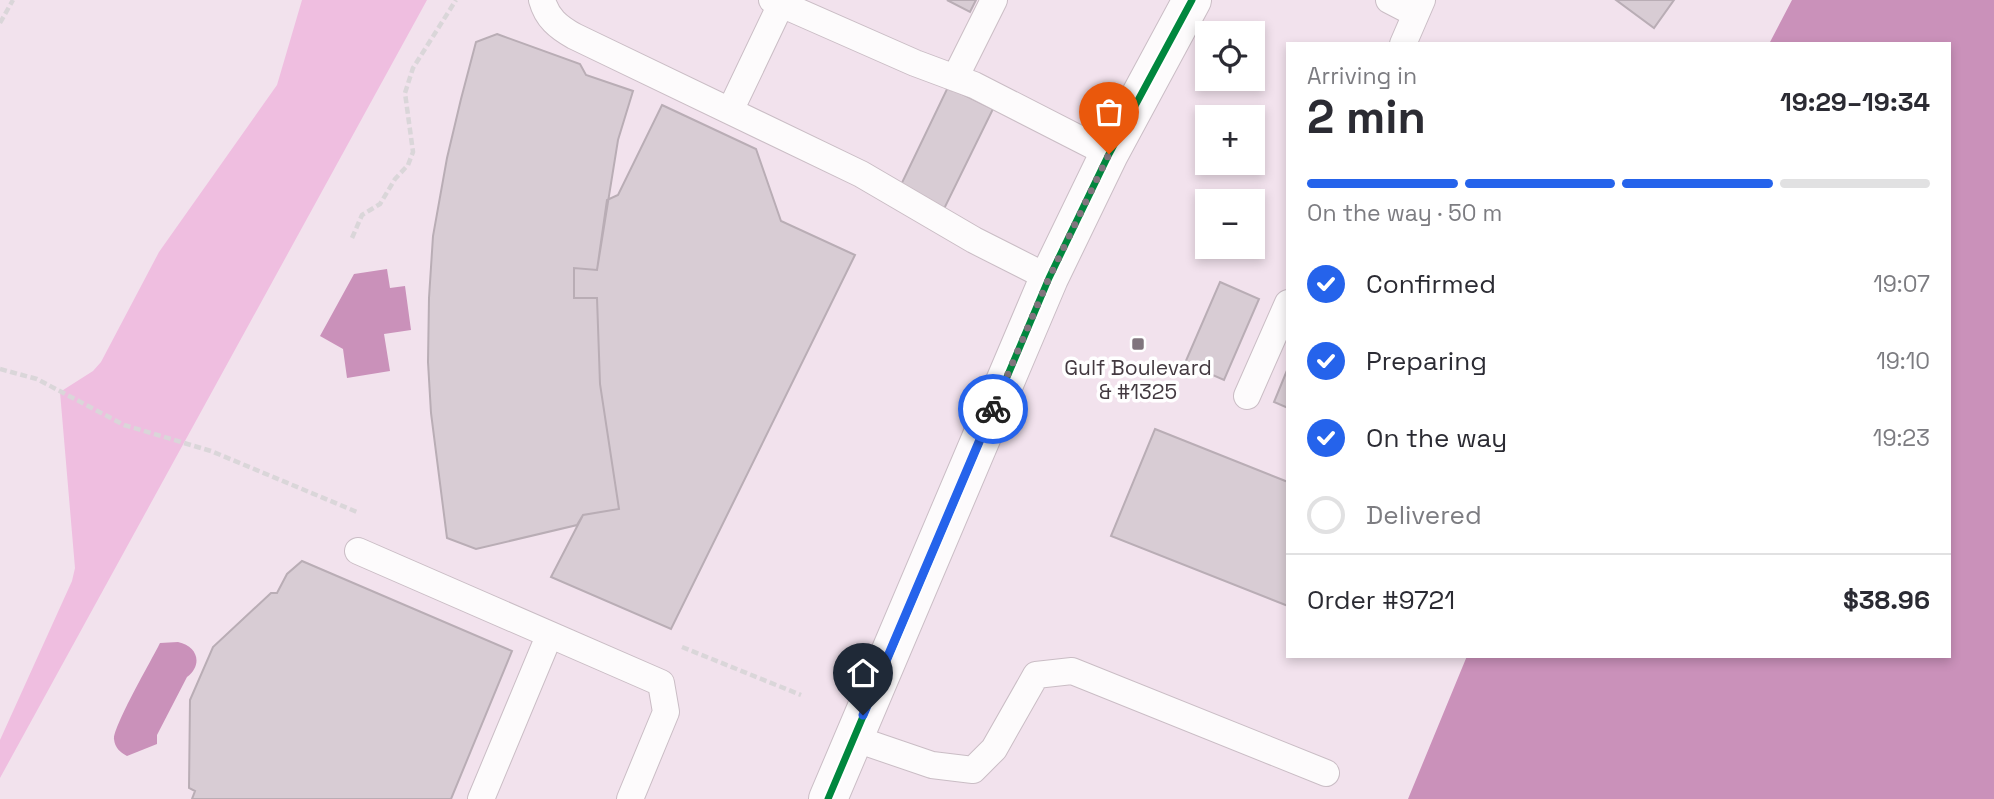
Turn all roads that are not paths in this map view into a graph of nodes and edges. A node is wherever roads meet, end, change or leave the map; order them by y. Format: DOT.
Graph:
graph roads {
  1 [pos="542,0"];
  2 [pos="994,0"];
  3 [pos="1192,0"];
  4 [pos="1389,0"];
  5 [pos="777,2"];
  6 [pos="1419,7"];
  7 [pos="1403,42"];
  8 [pos="956,78"];
  9 [pos="730,111"];
  10 [pos="1109,154"];
  11 [pos="1049,278"];
  12 [pos="1286,308"];
  13 [pos="1247,396"];
  14 [pos="358,551"];
  15 [pos="549,636"];
  16 [pos="853,738"];
  17 [pos="1326,773"];
  18 [pos="481,799"];
  19 [pos="629,799"];
  20 [pos="828,799"];
  1 -- 9 [label="lane"];
  2 -- 8 [label="lane"];
  3 -- 10 [label="main road"];
  4 -- 6 [label="lane"];
  5 -- 8 [label="lane"];
  5 -- 9 [label="lane"];
  6 -- 7 [label="lane"];
  8 -- 10 [label="lane"];
  9 -- 11 [label="lane"];
  10 -- 11 [label="main road"];
  11 -- 16 [label="main road"];
  12 -- 13 [label="lane"];
  14 -- 15 [label="lane"];
  15 -- 18 [label="lane"];
  15 -- 19 [label="lane"];
  16 -- 17 [label="lane"];
  16 -- 20 [label="main road"];
}
